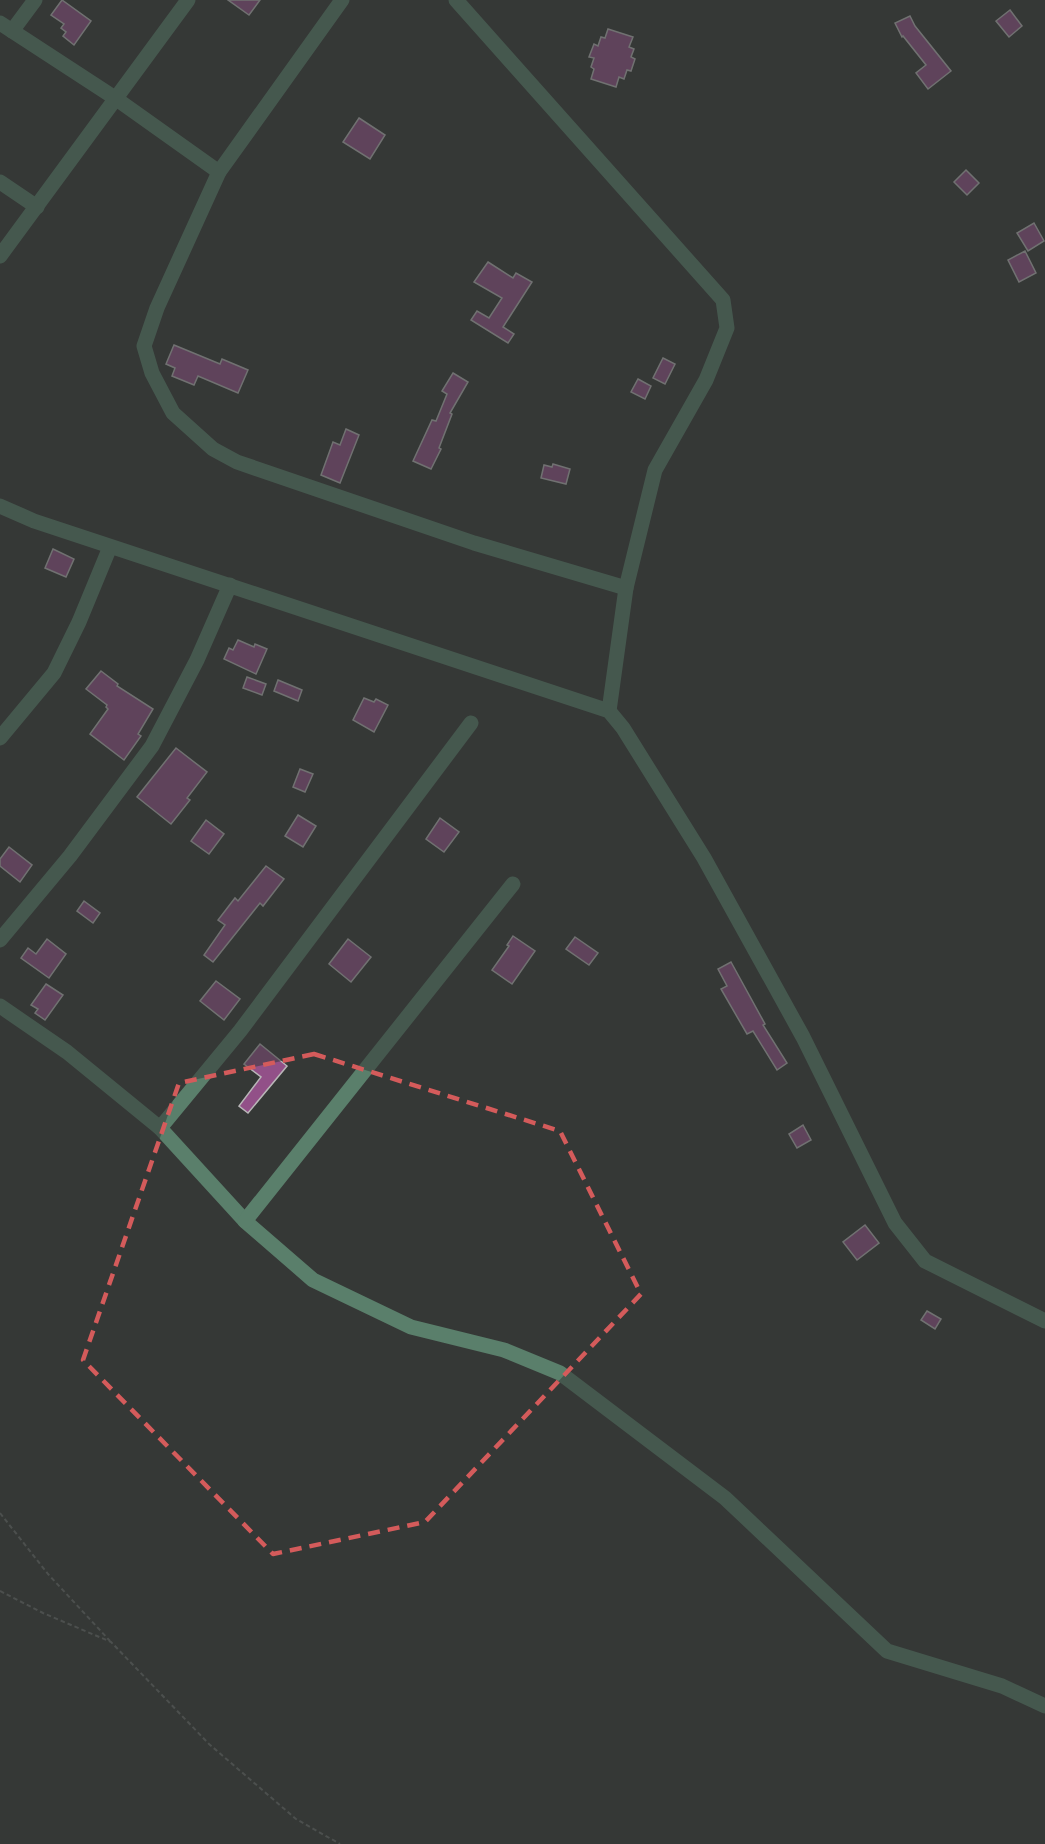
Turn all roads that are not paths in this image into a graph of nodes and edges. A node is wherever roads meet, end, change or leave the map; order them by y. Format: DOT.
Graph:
graph roads {
  1 [pos="35,0"];
  2 [pos="188,0"];
  3 [pos="342,0"];
  4 [pos="456,0"];
  5 [pos="6,27"];
  6 [pos="115,98"];
  7 [pos="219,171"];
  8 [pos="0,182"];
  9 [pos="37,207"];
  10 [pos="0,256"];
  11 [pos="0,506"];
  12 [pos="110,547"];
  13 [pos="230,585"];
  14 [pos="626,588"];
  15 [pos="609,711"];
  16 [pos="471,723"];
  17 [pos="0,738"];
  18 [pos="513,884"];
  19 [pos="0,940"];
  20 [pos="0,1006"];
  21 [pos="160,1128"];
  22 [pos="245,1221"];
  23 [pos="1045,1321"];
  24 [pos="1045,1706"];
  1 -- 5 [label="street"];
  2 -- 6 [label="street"];
  3 -- 7 [label="street"];
  4 -- 14 [label="street"];
  5 -- 6 [label="street"];
  6 -- 7 [label="street"];
  6 -- 9 [label="street"];
  7 -- 14 [label="street"];
  8 -- 9 [label="street"];
  9 -- 10 [label="street"];
  11 -- 12 [label="street"];
  12 -- 13 [label="street"];
  12 -- 17 [label="street"];
  13 -- 15 [label="street"];
  13 -- 19 [label="street"];
  14 -- 15 [label="street"];
  15 -- 23 [label="street"];
  16 -- 21 [label="street"];
  18 -- 22 [label="street"];
  20 -- 21 [label="street"];
  21 -- 22 [label="street"];
  22 -- 24 [label="street"];
}
